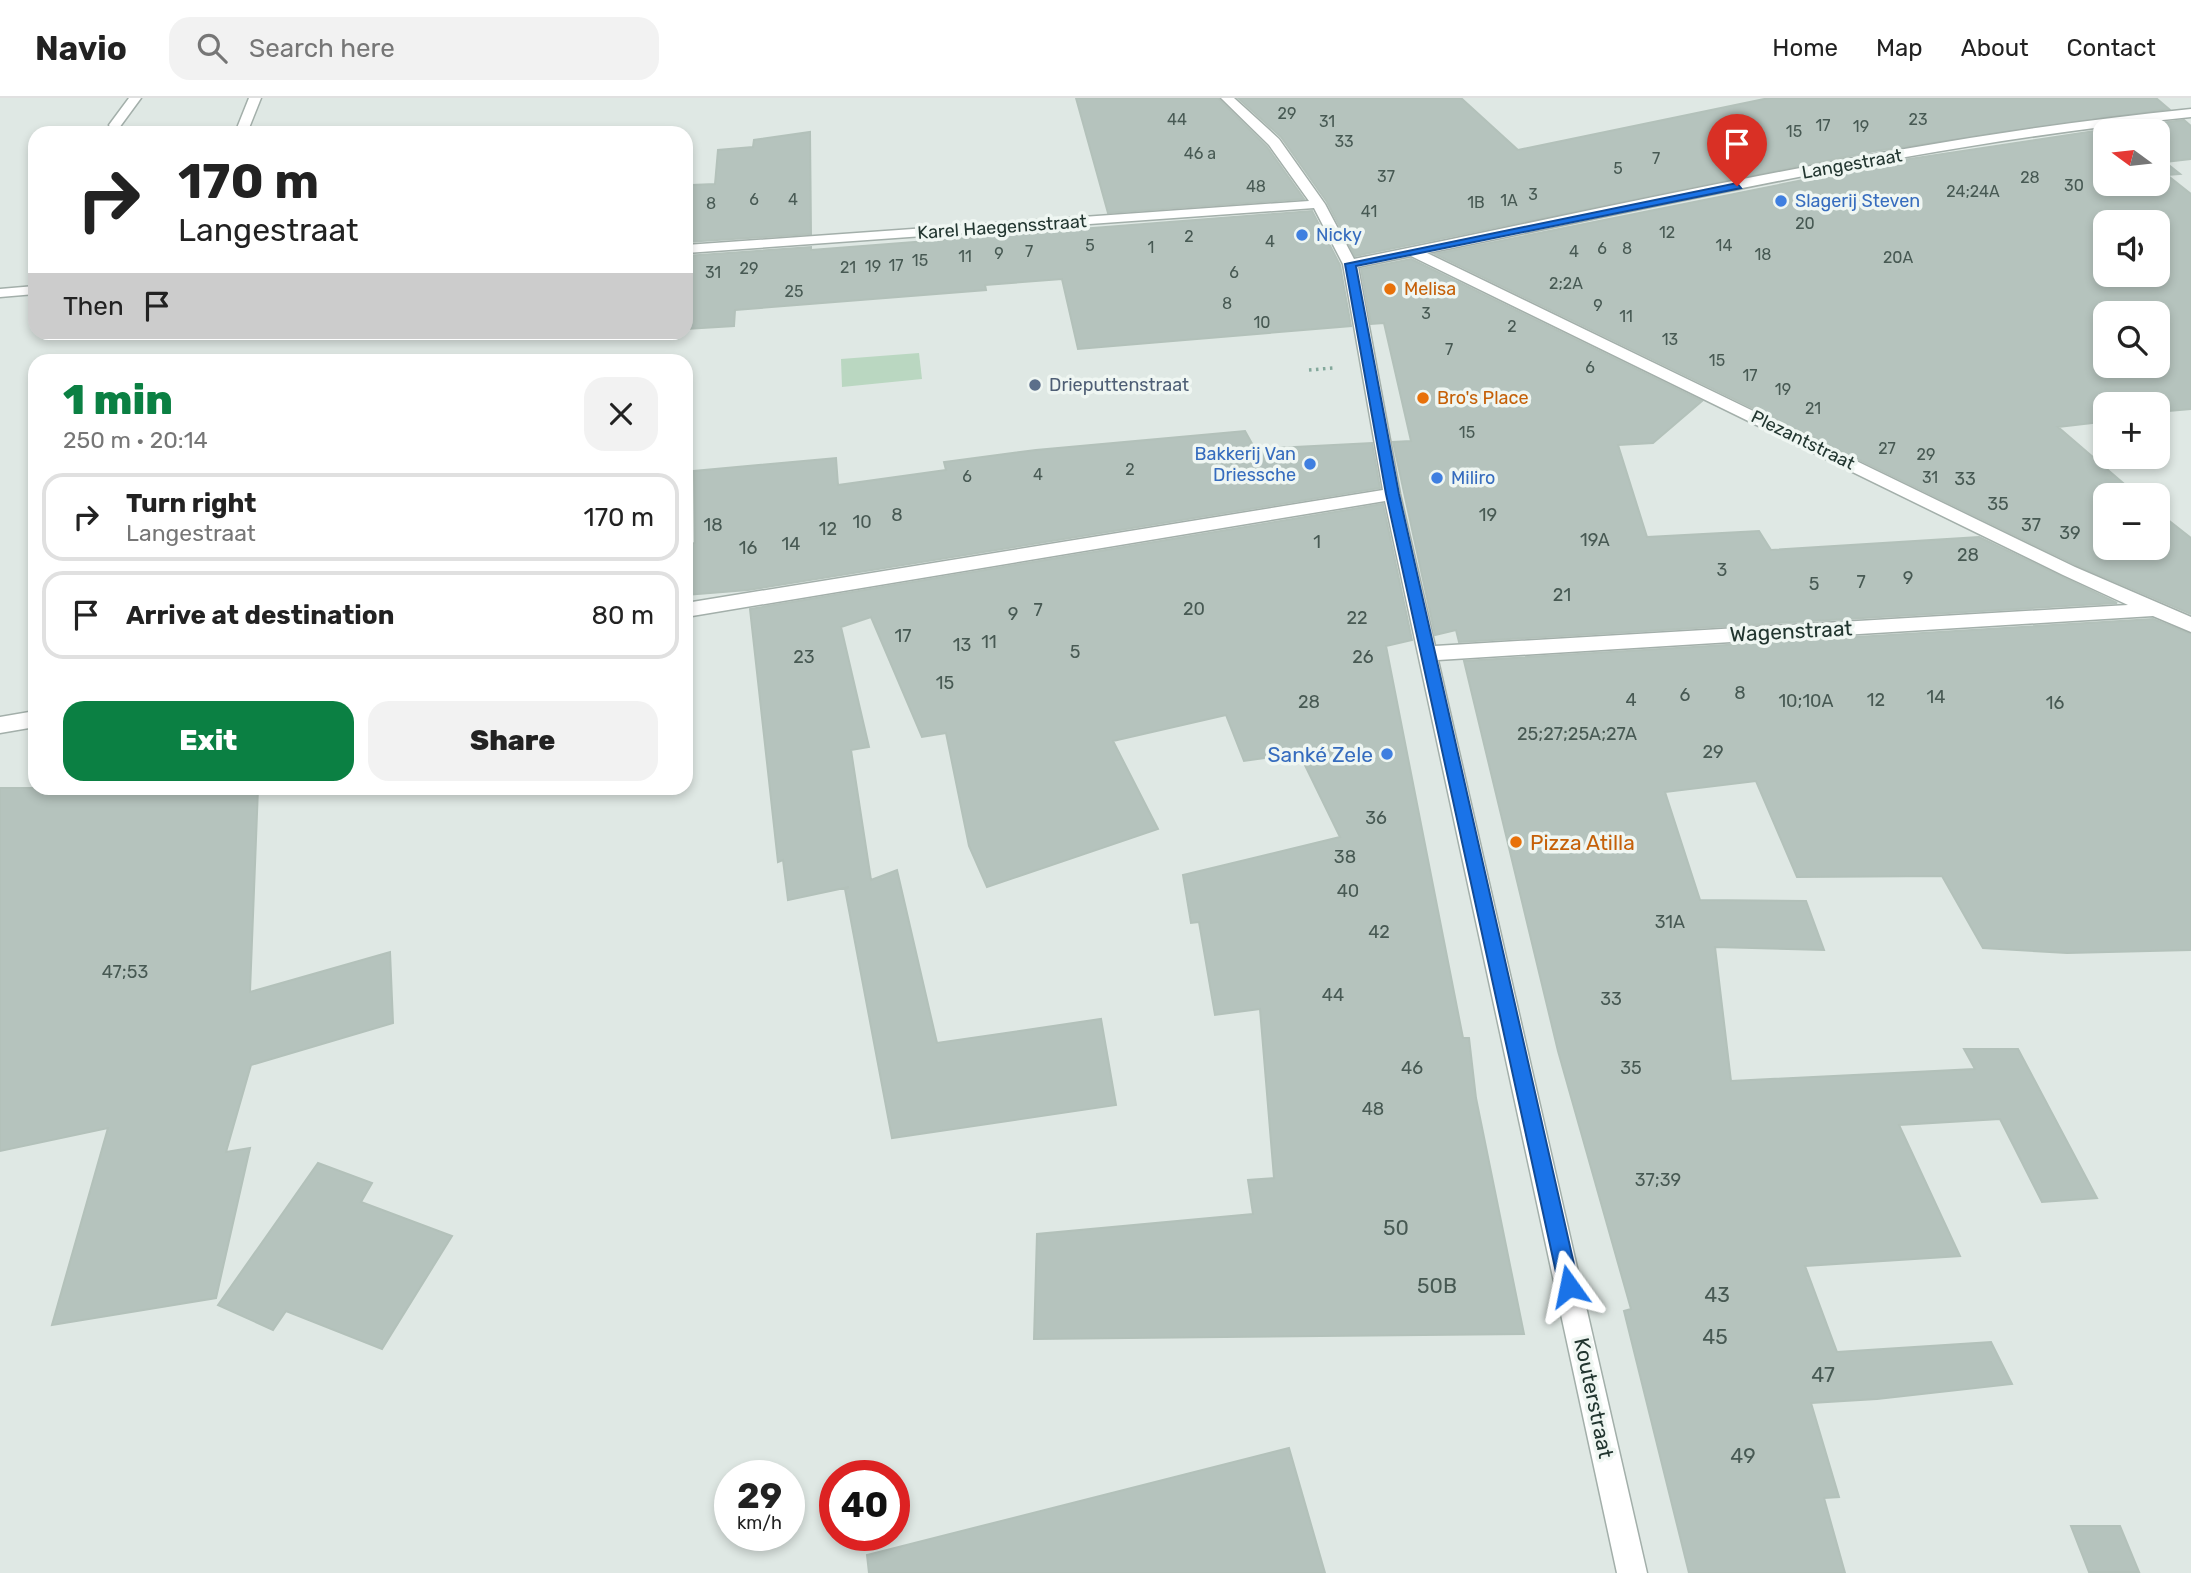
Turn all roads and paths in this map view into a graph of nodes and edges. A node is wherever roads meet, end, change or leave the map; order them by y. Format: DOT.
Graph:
graph roads {
  1 [pos="135,98"];
  2 [pos="255,98"];
  3 [pos="1227,98"];
  4 [pos="2191,113"];
  5 [pos="116,125"];
  6 [pos="244,126"];
  7 [pos="1318,204"];
  8 [pos="693,248"];
  9 [pos="1416,253"];
  10 [pos="1350,264"];
  11 [pos="28,291"];
  12 [pos="0,293"];
  13 [pos="1392,494"];
  14 [pos="693,609"];
  15 [pos="2151,610"];
  16 [pos="2191,625"];
  17 [pos="1430,653"];
  18 [pos="28,720"];
  19 [pos="0,725"];
  20 [pos="1632,1573"];
  1 -- 5 [label="street"];
  2 -- 6 [label="street"];
  3 -- 7 [label="street, Kouterstraat"];
  4 -- 9 [label="street, Langestraat"];
  7 -- 8 [label="street, Karel Haegensstraat"];
  7 -- 10 [label="street, Kouterstraat"];
  9 -- 10 [label="street, Langestraat"];
  9 -- 15 [label="street, Plezantstraat"];
  10 -- 13 [label="street, Kouterstraat"];
  11 -- 12 [label="street"];
  13 -- 14 [label="street"];
  13 -- 17 [label="street, Kouterstraat"];
  15 -- 16 [label="street, Plezantstraat"];
  15 -- 17 [label="street, Wagenstraat"];
  17 -- 20 [label="street, Kouterstraat"];
  18 -- 19 [label="street"];
}
